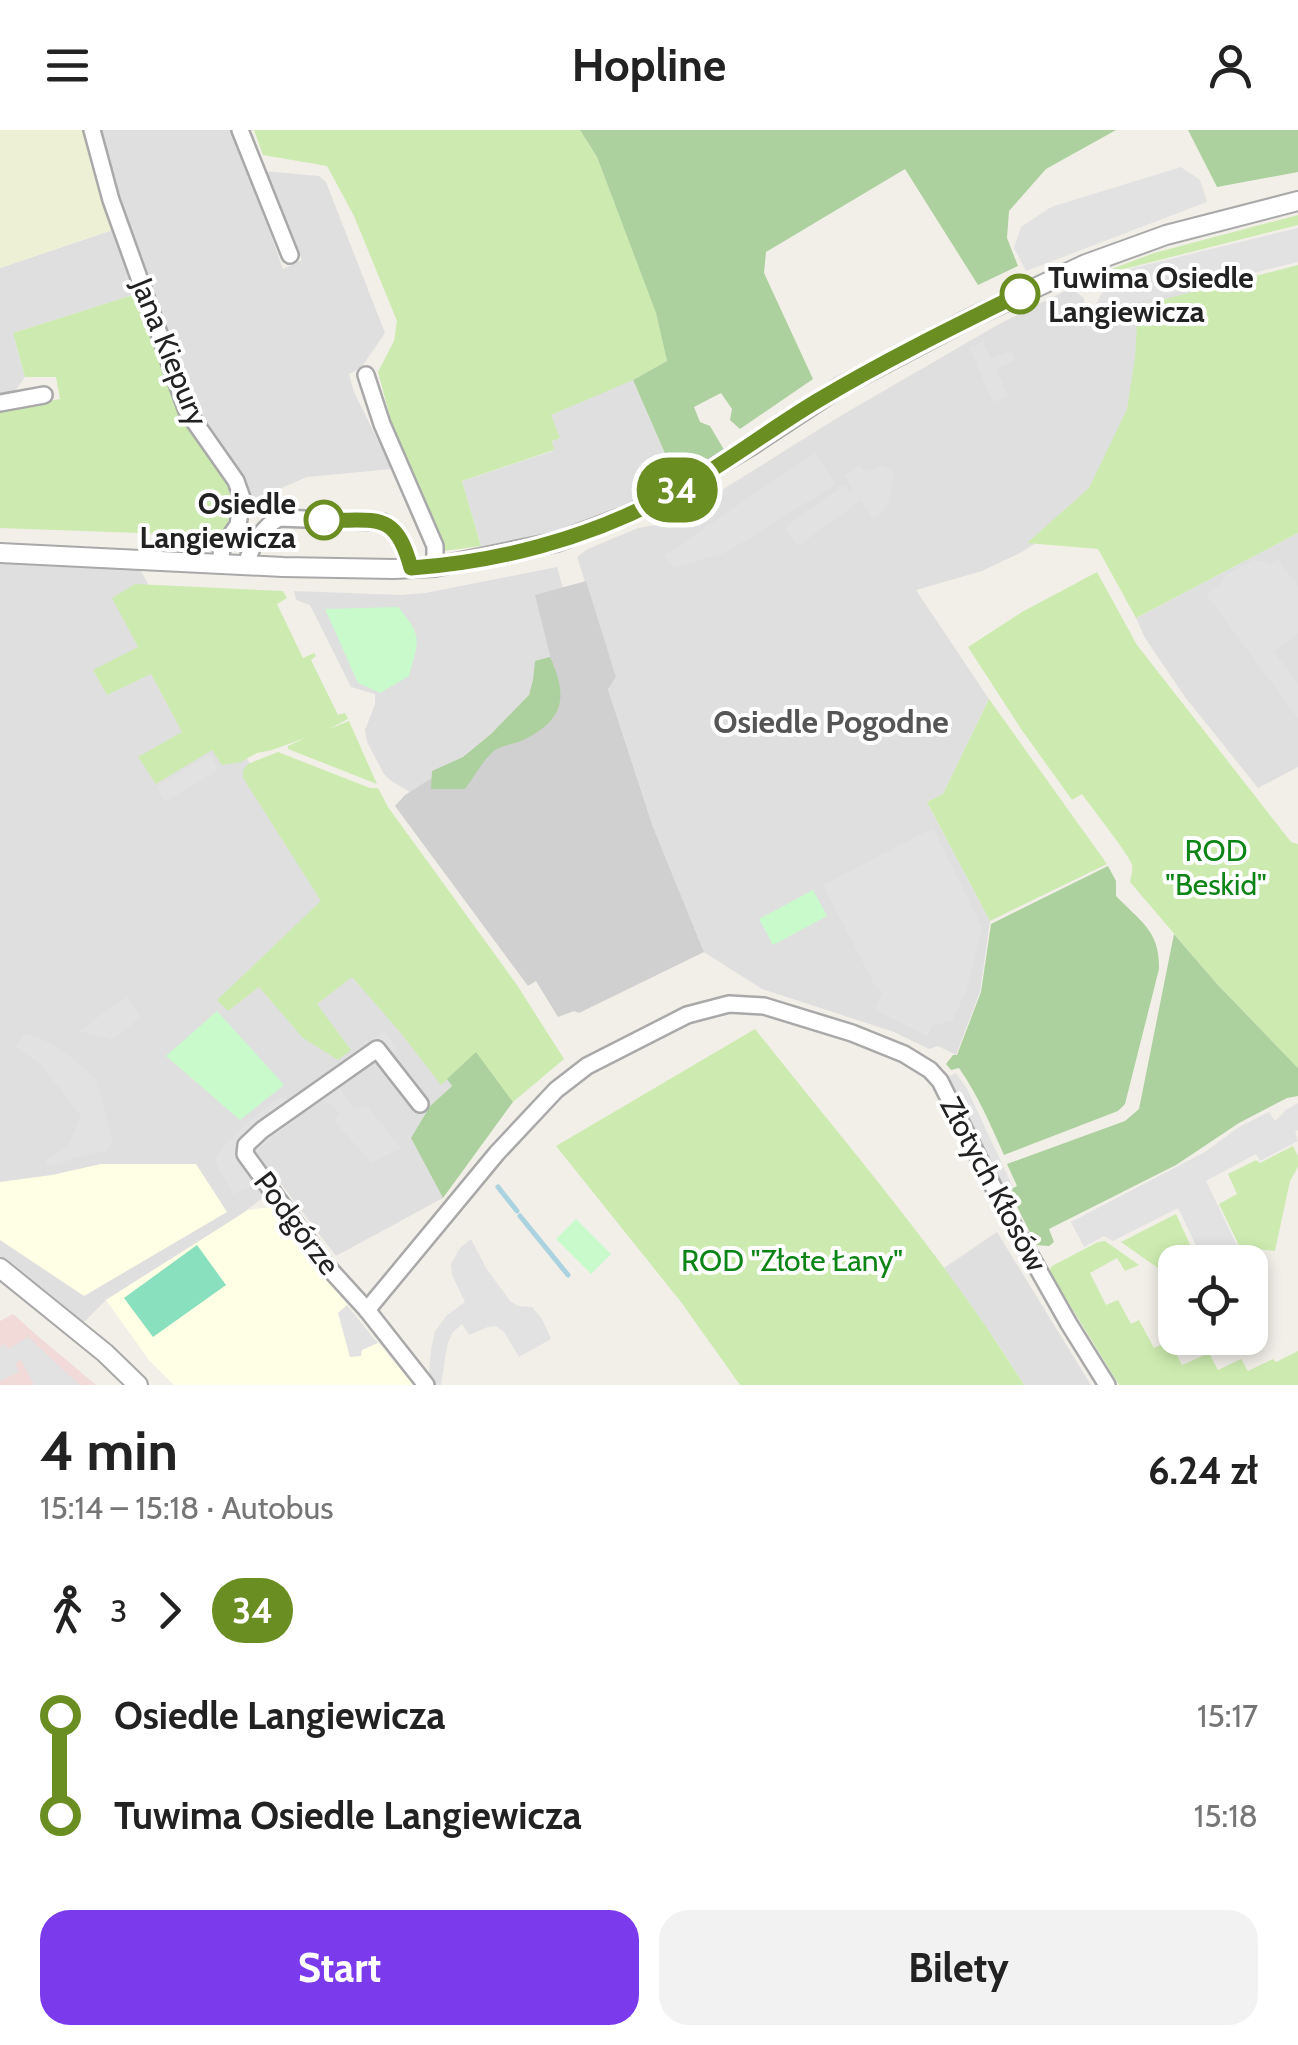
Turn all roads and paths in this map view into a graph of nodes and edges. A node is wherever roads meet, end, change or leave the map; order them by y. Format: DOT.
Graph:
graph roads {
  1 [pos="92,130"];
  2 [pos="240,130"];
  3 [pos="1298,200"];
  4 [pos="290,256"];
  5 [pos="366,375"];
  6 [pos="44,395"];
  7 [pos="0,403"];
  8 [pos="0,552"];
  9 [pos="220,564"];
  10 [pos="246,565"];
  11 [pos="436,566"];
  12 [pos="411,568"];
  13 [pos="420,1104"];
  14 [pos="0,1268"];
  15 [pos="367,1310"];
  16 [pos="138,1385"];
  17 [pos="426,1385"];
  18 [pos="1107,1385"];
  1 -- 9 [label="street, Jana Kiepury"];
  2 -- 4 [label="street"];
  3 -- 11 [label="street"];
  5 -- 11 [label="street"];
  6 -- 7 [label="street"];
  8 -- 9 [label="street"];
  9 -- 10 [label="street"];
  10 -- 12 [label="street"];
  10 -- 12 [label="street"];
  11 -- 12 [label="street"];
  13 -- 15 [label="street, Podgórze"];
  14 -- 16 [label="street"];
  15 -- 17 [label="street, Podgórze"];
  15 -- 18 [label="street, Złotych Kłosów"];
}
